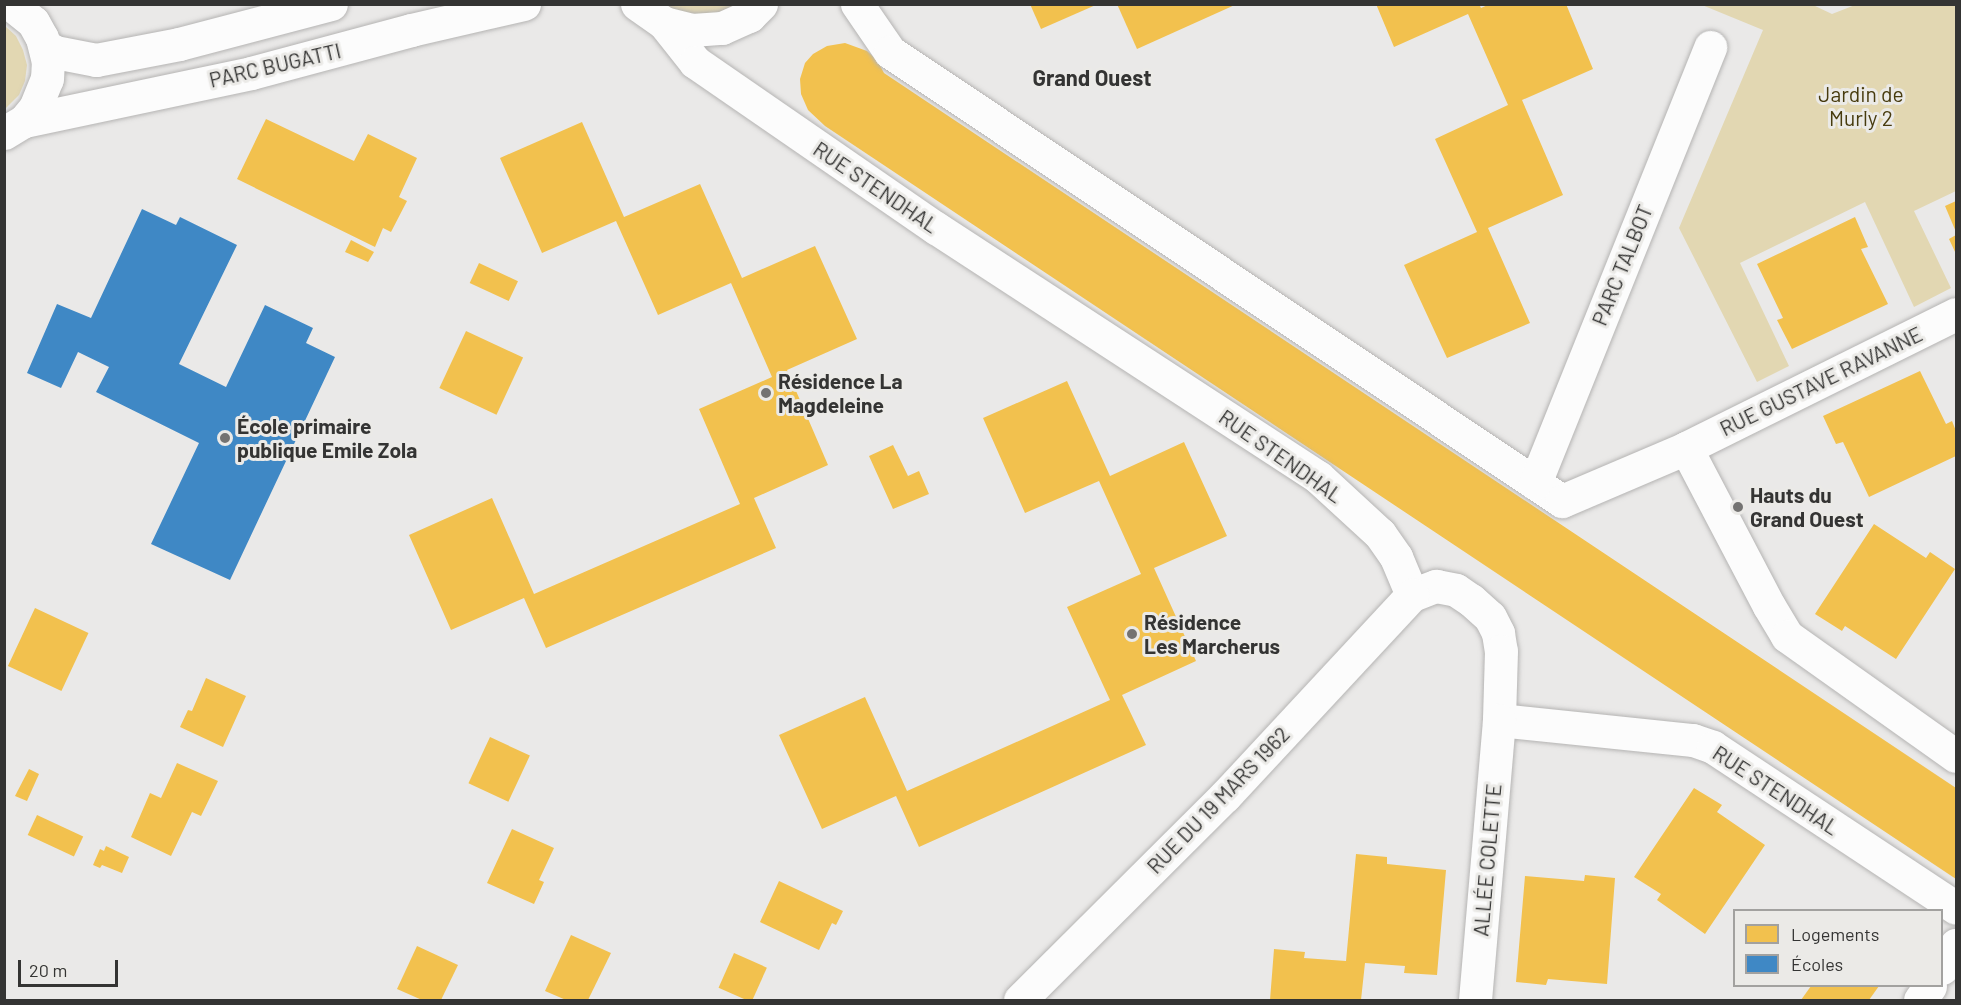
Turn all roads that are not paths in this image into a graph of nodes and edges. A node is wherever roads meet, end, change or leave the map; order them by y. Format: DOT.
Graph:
graph roads {
  1 [pos="11,4"];
  2 [pos="41,4"];
  3 [pos="331,4"];
  4 [pos="524,4"];
  5 [pos="637,4"];
  6 [pos="761,4"];
  7 [pos="857,4"];
  8 [pos="664,23"];
  9 [pos="44,42"];
  10 [pos="1710,47"];
  11 [pos="14,127"];
  12 [pos="1956,314"];
  13 [pos="1686,448"];
  14 [pos="1535,483"];
  15 [pos="1412,595"];
  16 [pos="1499,720"];
  17 [pos="1956,756"];
  18 [pos="1956,908"];
  19 [pos="1956,945"];
  20 [pos="1943,965"];
  21 [pos="1929,987"];
  22 [pos="1020,1000"];
  23 [pos="1475,1000"];
  24 [pos="1920,1000"];
  1 -- 9 [label="street"];
  2 -- 9 [label="street"];
  3 -- 9 [label="street, PARC BUGATTI"];
  4 -- 11 [label="street, PARC BUGATTI"];
  5 -- 8 [label="street"];
  6 -- 8 [label="street"];
  7 -- 14 [label="street"];
  8 -- 15 [label="street, RUE STENDHAL"];
  9 -- 11 [label="street"];
  10 -- 14 [label="street, PARC TALBOT"];
  12 -- 13 [label="street, RUE GUSTAVE RAVANNE"];
  13 -- 14 [label="street"];
  13 -- 17 [label="street"];
  15 -- 16 [label="street"];
  15 -- 22 [label="street, RUE DU 19 MARS 1962"];
  16 -- 18 [label="street, RUE STENDHAL"];
  16 -- 23 [label="street, ALLÉE COLETTE"];
  19 -- 20 [label="street"];
  21 -- 24 [label="street"];
}
